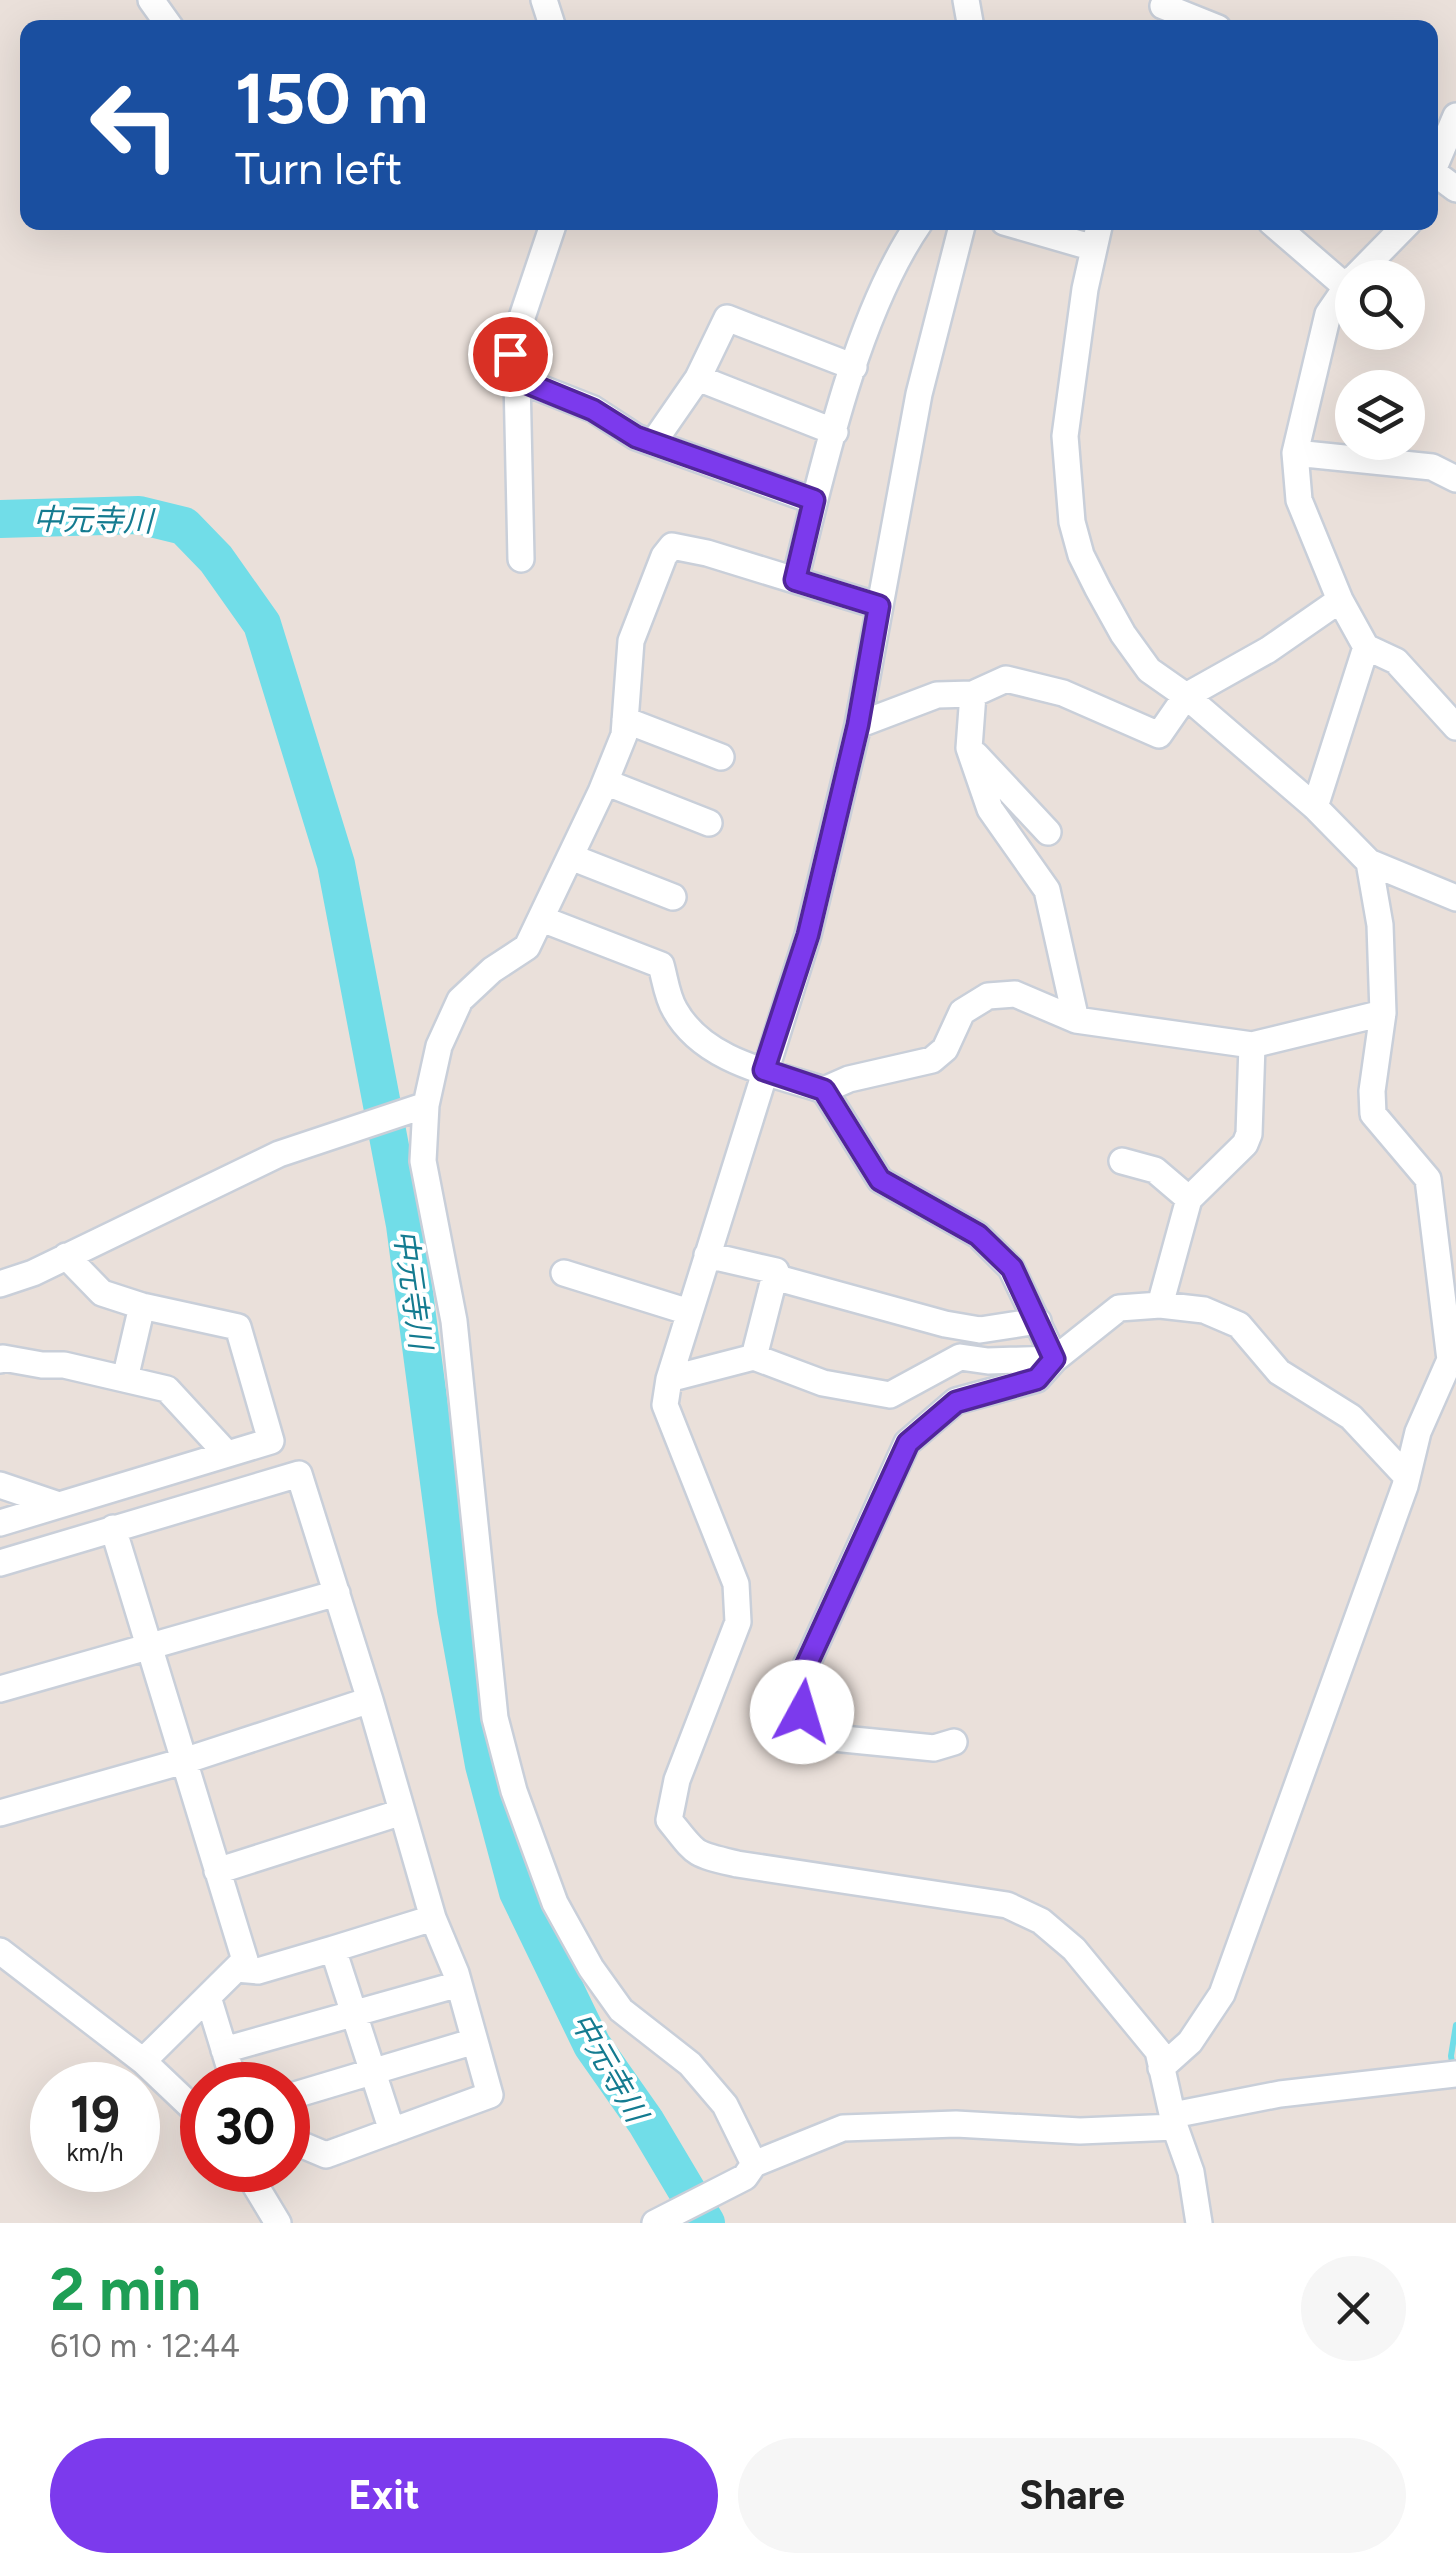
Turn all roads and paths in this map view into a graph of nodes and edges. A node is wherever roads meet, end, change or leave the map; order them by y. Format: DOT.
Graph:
graph roads {
  1 [pos="1162,11"];
  2 [pos="1192,20"];
  3 [pos="1456,116"];
  4 [pos="1438,158"];
  5 [pos="551,230"];
  6 [pos="914,230"];
  7 [pos="961,230"];
  8 [pos="1032,230"];
  9 [pos="1098,230"];
  10 [pos="1284,230"];
  11 [pos="1401,230"];
  12 [pos="1094,248"];
  13 [pos="1371,260"];
  14 [pos="1335,269"];
  15 [pos="1335,304"];
  16 [pos="854,367"];
  17 [pos="698,378"];
  18 [pos="517,379"];
  19 [pos="835,432"];
  20 [pos="653,443"];
  21 [pos="1295,453"];
  22 [pos="1456,478"];
  23 [pos="814,500"];
  24 [pos="521,559"];
  25 [pos="795,580"];
  26 [pos="1340,600"];
  27 [pos="879,606"];
  28 [pos="1366,647"];
  29 [pos="973,694"];
  30 [pos="1186,696"];
  31 [pos="625,720"];
  32 [pos="858,725"];
  33 [pos="1456,727"];
  34 [pos="969,748"];
  35 [pos="721,756"];
  36 [pos="605,782"];
  37 [pos="1315,807"];
  38 [pos="710,824"];
  39 [pos="1048,832"];
  40 [pos="571,856"];
  41 [pos="1369,862"];
  42 [pos="674,897"];
  43 [pos="1456,898"];
  44 [pos="542,920"];
  45 [pos="1383,1013"];
  46 [pos="1076,1020"];
  47 [pos="1252,1045"];
  48 [pos="764,1070"];
  49 [pos="824,1090"];
  50 [pos="416,1108"];
  51 [pos="1122,1161"];
  52 [pos="1189,1198"];
  53 [pos="707,1254"];
  54 [pos="66,1256"];
  55 [pos="564,1272"];
  56 [pos="774,1277"];
  57 [pos="0,1284"];
  58 [pos="1160,1305"];
  59 [pos="142,1306"];
  60 [pos="689,1312"];
  61 [pos="1038,1321"];
  62 [pos="1453,1353"];
  63 [pos="754,1357"];
  64 [pos="1054,1359"];
  65 [pos="0,1360"];
  66 [pos="125,1379"];
  67 [pos="669,1380"];
  68 [pos="232,1452"];
  69 [pos="1407,1477"];
  70 [pos="0,1485"];
  71 [pos="248,1488"];
  72 [pos="60,1505"];
  73 [pos="1,1524"];
  74 [pos="112,1528"];
  75 [pos="5,1561"];
  76 [pos="337,1594"];
  77 [pos="149,1647"];
  78 [pos="0,1689"];
  79 [pos="370,1700"];
  80 [pos="954,1742"];
  81 [pos="184,1761"];
  82 [pos="402,1812"];
  83 [pos="0,1813"];
  84 [pos="217,1871"];
  85 [pos="432,1918"];
  86 [pos="333,1949"];
  87 [pos="0,1951"];
  88 [pos="236,1969"];
  89 [pos="459,1984"];
  90 [pos="208,1997"];
  91 [pos="354,2014"];
  92 [pos="475,2041"];
  93 [pos="224,2050"];
  94 [pos="142,2061"];
  95 [pos="228,2062"];
  96 [pos="1161,2068"];
  97 [pos="373,2072"];
  98 [pos="1448,2075"];
  99 [pos="310,2091"];
  100 [pos="180,2096"];
  101 [pos="1174,2121"];
  102 [pos="392,2131"];
  103 [pos="310,2148"];
  104 [pos="749,2170"];
  105 [pos="259,2192"];
  106 [pos="278,2223"];
  107 [pos="654,2223"];
  108 [pos="1199,2223"];
  1 -- 2 [label="street"];
  3 -- 4 [label="street"];
  5 -- 18 [label="street"];
  6 -- 16 [label="street"];
  7 -- 27 [label="street"];
  8 -- 12 [label="street"];
  9 -- 12 [label="street"];
  10 -- 14 [label="street"];
  11 -- 13 [label="street"];
  12 -- 30 [label="street"];
  15 -- 21 [label="street"];
  16 -- 17 [label="street"];
  16 -- 19 [label="street"];
  17 -- 19 [label="street"];
  17 -- 20 [label="street"];
  18 -- 20 [label="street"];
  18 -- 24 [label="street"];
  19 -- 23 [label="street"];
  20 -- 23 [label="street"];
  21 -- 22 [label="street"];
  21 -- 26 [label="street"];
  23 -- 25 [label="street"];
  25 -- 27 [label="street"];
  25 -- 31 [label="street"];
  26 -- 28 [label="street"];
  26 -- 30 [label="street"];
  27 -- 32 [label="street"];
  28 -- 33 [label="street"];
  28 -- 37 [label="street"];
  29 -- 30 [label="street"];
  29 -- 32 [label="street"];
  29 -- 34 [label="street"];
  30 -- 37 [label="street"];
  31 -- 35 [label="street"];
  31 -- 36 [label="street"];
  32 -- 48 [label="street"];
  34 -- 39 [label="street"];
  34 -- 46 [label="street"];
  36 -- 38 [label="street"];
  36 -- 40 [label="street"];
  37 -- 41 [label="street"];
  40 -- 42 [label="street"];
  40 -- 44 [label="street"];
  41 -- 43 [label="street"];
  41 -- 45 [label="street"];
  44 -- 48 [label="street"];
  44 -- 50 [label="street"];
  45 -- 47 [label="street"];
  45 -- 62 [label="street"];
  46 -- 47 [label="street"];
  46 -- 49 [label="street"];
  47 -- 52 [label="street"];
  48 -- 49 [label="street"];
  48 -- 53 [label="street"];
  49 -- 61 [label="street"];
  50 -- 54 [label="street"];
  50 -- 104 [label="street"];
  51 -- 52 [label="street"];
  52 -- 58 [label="street"];
  53 -- 56 [label="street"];
  53 -- 60 [label="street"];
  54 -- 57 [label="street"];
  54 -- 59 [label="street"];
  55 -- 60 [label="street"];
  56 -- 61 [label="street"];
  56 -- 63 [label="street"];
  58 -- 64 [label="street"];
  58 -- 69 [label="street"];
  59 -- 66 [label="street"];
  59 -- 68 [label="street"];
  60 -- 67 [label="street"];
  61 -- 64 [label="street"];
  62 -- 69 [label="street"];
  63 -- 64 [label="street"];
  63 -- 67 [label="street"];
  64 -- 80 [label="street"];
  65 -- 66 [label="street"];
  66 -- 68 [label="street"];
  67 -- 96 [label="street"];
  68 -- 71 [label="street"];
  68 -- 72 [label="street"];
  69 -- 96 [label="street"];
  70 -- 72 [label="street"];
  71 -- 74 [label="street"];
  71 -- 76 [label="street"];
  72 -- 73 [label="street"];
  73 -- 75 [label="street"];
  74 -- 75 [label="street"];
  74 -- 77 [label="street"];
  76 -- 77 [label="street"];
  76 -- 79 [label="street"];
  77 -- 78 [label="street"];
  77 -- 81 [label="street"];
  79 -- 81 [label="street"];
  79 -- 82 [label="street"];
  81 -- 83 [label="street"];
  81 -- 84 [label="street"];
  82 -- 84 [label="street"];
  82 -- 85 [label="street"];
  84 -- 88 [label="street"];
  85 -- 86 [label="street"];
  85 -- 89 [label="street"];
  86 -- 88 [label="street"];
  86 -- 91 [label="street"];
  87 -- 94 [label="street"];
  88 -- 90 [label="street"];
  89 -- 91 [label="street"];
  89 -- 92 [label="street"];
  90 -- 93 [label="street"];
  90 -- 94 [label="street"];
  91 -- 93 [label="street"];
  91 -- 97 [label="street"];
  92 -- 97 [label="street"];
  92 -- 102 [label="street"];
  93 -- 95 [label="street"];
  94 -- 100 [label="street"];
  96 -- 101 [label="street"];
  97 -- 99 [label="street"];
  97 -- 102 [label="street"];
  98 -- 101 [label="street"];
  101 -- 104 [label="street"];
  101 -- 108 [label="street"];
  102 -- 103 [label="street"];
  104 -- 107 [label="street"];
  105 -- 106 [label="street"];
}
